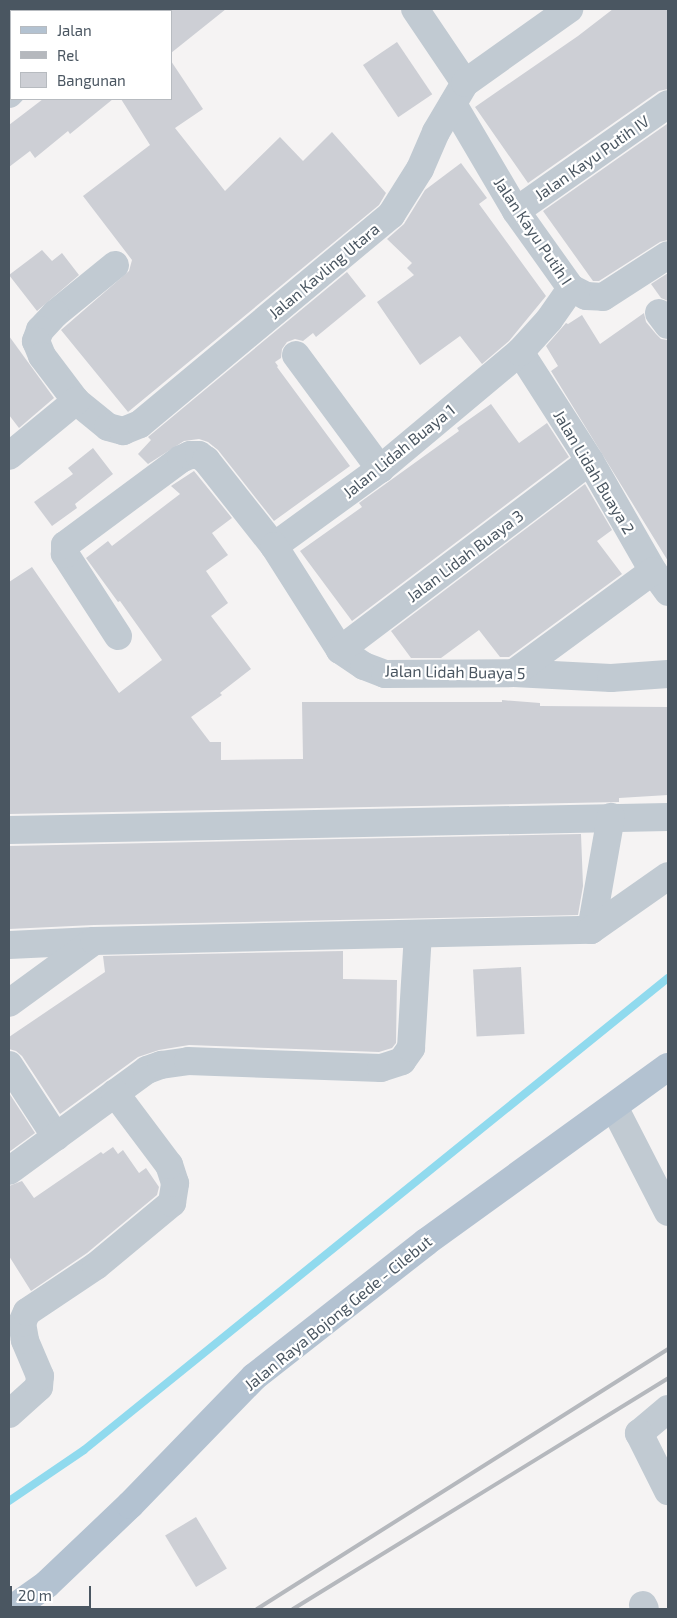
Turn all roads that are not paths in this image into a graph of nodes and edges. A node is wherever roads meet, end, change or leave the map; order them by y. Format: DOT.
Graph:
graph roads {
  1 [pos="415,9"];
  2 [pos="559,11"];
  3 [pos="459,94"];
  4 [pos="668,104"];
  5 [pos="516,211"];
  6 [pos="668,255"];
  7 [pos="115,265"];
  8 [pos="571,288"];
  9 [pos="520,352"];
  10 [pos="296,354"];
  11 [pos="76,401"];
  12 [pos="9,456"];
  13 [pos="590,461"];
  14 [pos="380,469"];
  15 [pos="274,546"];
  16 [pos="661,581"];
  17 [pos="118,636"];
  18 [pos="340,650"];
  19 [pos="514,673"];
  20 [pos="668,674"];
  21 [pos="611,817"];
  22 [pos="668,817"];
  23 [pos="9,830"];
  24 [pos="668,876"];
  25 [pos="591,930"];
  26 [pos="418,934"];
  27 [pos="94,941"];
  28 [pos="9,945"];
  29 [pos="9,1003"];
  30 [pos="9,1065"];
  31 [pos="668,1067"];
  32 [pos="115,1094"];
  33 [pos="614,1107"];
  34 [pos="56,1137"];
  35 [pos="9,1171"];
  36 [pos="668,1212"];
  37 [pos="668,1409"];
  38 [pos="9,1414"];
  39 [pos="668,1491"];
  40 [pos="12,1609"];
  1 -- 3 [label="street, Jalan Kayu Putih I"];
  2 -- 3 [label="street"];
  3 -- 5 [label="street, Jalan Kayu Putih I"];
  3 -- 11 [label="street, Jalan Kavling Utara"];
  4 -- 5 [label="street, Jalan Kayu Putih IV"];
  5 -- 8 [label="street, Jalan Kayu Putih I"];
  6 -- 8 [label="street, Jalan Kayu Putih I"];
  7 -- 11 [label="street"];
  8 -- 9 [label="street, Jalan Lidah Buaya 1"];
  9 -- 13 [label="street, Jalan Lidah Buaya 2"];
  9 -- 14 [label="street, Jalan Lidah Buaya 1"];
  10 -- 14 [label="street"];
  11 -- 12 [label="street"];
  13 -- 16 [label="street, Jalan Lidah Buaya 2"];
  13 -- 18 [label="street, Jalan Lidah Buaya 3"];
  14 -- 15 [label="street, Jalan Lidah Buaya 1"];
  15 -- 17 [label="street, Jalan Lidah Buaya 5"];
  15 -- 18 [label="street, Jalan Lidah Buaya 5"];
  16 -- 19 [label="street"];
  18 -- 19 [label="street, Jalan Lidah Buaya 5"];
  19 -- 20 [label="street, Jalan Lidah Buaya 5"];
  21 -- 22 [label="street"];
  21 -- 23 [label="street"];
  21 -- 25 [label="street"];
  24 -- 25 [label="street"];
  25 -- 26 [label="street"];
  26 -- 27 [label="street"];
  26 -- 32 [label="street"];
  27 -- 28 [label="street"];
  27 -- 29 [label="street"];
  30 -- 34 [label="street"];
  31 -- 33 [label="main road, Jalan Raya Bojong Gede - Cilebut"];
  32 -- 34 [label="street"];
  32 -- 38 [label="street"];
  33 -- 36 [label="street"];
  33 -- 40 [label="main road, Jalan Raya Bojong Gede - Cilebut"];
  34 -- 35 [label="street"];
  37 -- 39 [label="street"];
}
